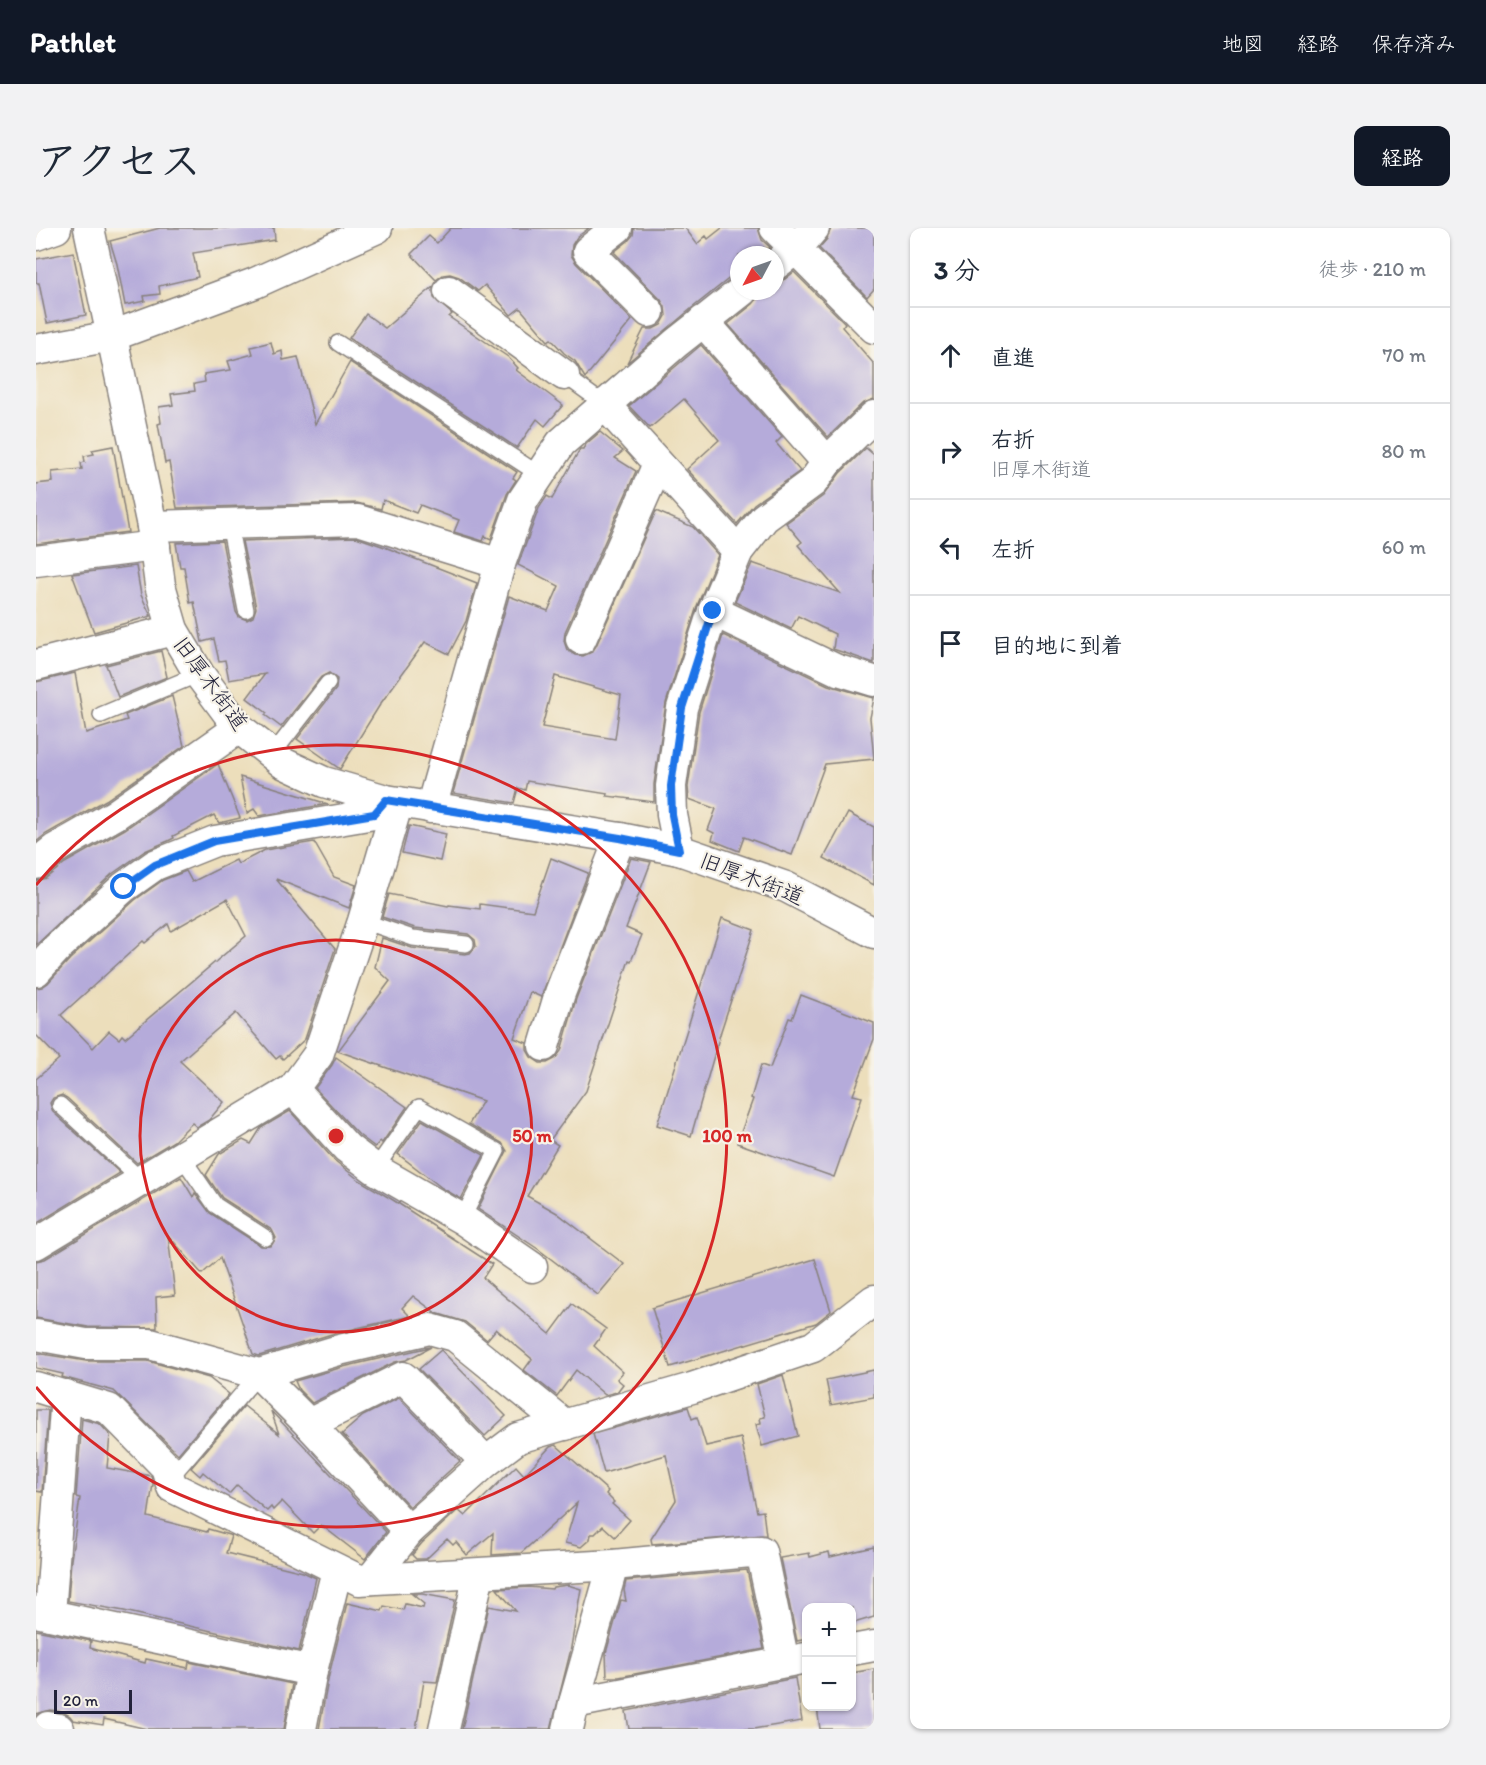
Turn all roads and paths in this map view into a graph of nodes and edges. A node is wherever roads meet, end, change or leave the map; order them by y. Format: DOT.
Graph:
graph roads {
  1 [pos="56,228"];
  2 [pos="89,228"];
  3 [pos="377,228"];
  4 [pos="616,228"];
  5 [pos="775,228"];
  6 [pos="36,235"];
  7 [pos="795,247"];
  8 [pos="449,291"];
  9 [pos="730,300"];
  10 [pos="649,312"];
  11 [pos="703,321"];
  12 [pos="874,328"];
  13 [pos="112,336"];
  14 [pos="338,343"];
  15 [pos="36,350"];
  16 [pos="564,375"];
  17 [pos="604,404"];
  18 [pos="874,416"];
  19 [pos="828,462"];
  20 [pos="658,464"];
  21 [pos="540,476"];
  22 [pos="229,524"];
  23 [pos="154,536"];
  24 [pos="738,551"];
  25 [pos="36,561"];
  26 [pos="500,564"];
  27 [pos="246,610"];
  28 [pos="713,611"];
  29 [pos="173,630"];
  30 [pos="581,639"];
  31 [pos="36,665"];
  32 [pos="199,674"];
  33 [pos="874,681"];
  34 [pos="327,682"];
  35 [pos="101,716"];
  36 [pos="239,728"];
  37 [pos="272,755"];
  38 [pos="392,801"];
  39 [pos="431,808"];
  40 [pos="620,838"];
  41 [pos="679,850"];
  42 [pos="36,864"];
  43 [pos="363,921"];
  44 [pos="874,933"];
  45 [pos="466,944"];
  46 [pos="36,971"];
  47 [pos="544,1046"];
  48 [pos="293,1089"];
  49 [pos="60,1105"];
  50 [pos="182,1156"];
  51 [pos="375,1169"];
  52 [pos="142,1180"];
  53 [pos="462,1219"];
  54 [pos="266,1238"];
  55 [pos="36,1244"];
  56 [pos="532,1267"];
  57 [pos="874,1300"];
  58 [pos="36,1335"];
  59 [pos="259,1374"];
  60 [pos="36,1388"];
  61 [pos="66,1395"];
  62 [pos="309,1424"];
  63 [pos="565,1425"];
  64 [pos="486,1462"];
  65 [pos="169,1479"];
  66 [pos="409,1531"];
  67 [pos="613,1565"];
  68 [pos="337,1570"];
  69 [pos="479,1574"];
  70 [pos="371,1579"];
  71 [pos="43,1613"];
  72 [pos="874,1646"];
  73 [pos="856,1649"];
  74 [pos="795,1660"];
  75 [pos="312,1671"];
  76 [pos="571,1716"];
  77 [pos="48,1729"];
  78 [pos="59,1729"];
  79 [pos="301,1729"];
  80 [pos="444,1729"];
  1 -- 6 [label="street"];
  2 -- 13 [label="street, 旧厚木街道"];
  3 -- 13 [label="street"];
  4 -- 10 [label="street"];
  5 -- 7 [label="street"];
  7 -- 12 [label="street"];
  8 -- 16 [label="street"];
  9 -- 11 [label="street"];
  11 -- 17 [label="street"];
  11 -- 19 [label="street"];
  13 -- 15 [label="street"];
  13 -- 23 [label="street, 旧厚木街道"];
  14 -- 21 [label="lane"];
  16 -- 17 [label="lane"];
  17 -- 20 [label="street"];
  17 -- 21 [label="street"];
  18 -- 19 [label="street"];
  19 -- 24 [label="street"];
  20 -- 24 [label="street"];
  20 -- 30 [label="street"];
  21 -- 26 [label="street"];
  22 -- 23 [label="street"];
  22 -- 26 [label="street"];
  22 -- 27 [label="lane"];
  23 -- 25 [label="street"];
  23 -- 29 [label="street, 旧厚木街道"];
  24 -- 28 [label="street"];
  26 -- 39 [label="street"];
  28 -- 33 [label="street"];
  28 -- 41 [label="street"];
  29 -- 31 [label="street"];
  29 -- 32 [label="street, 旧厚木街道"];
  32 -- 35 [label="lane"];
  32 -- 36 [label="street, 旧厚木街道"];
  34 -- 37 [label="lane"];
  36 -- 37 [label="street, 旧厚木街道"];
  36 -- 42 [label="street"];
  37 -- 38 [label="street, 旧厚木街道"];
  38 -- 39 [label="street, 旧厚木街道"];
  38 -- 43 [label="street"];
  38 -- 46 [label="street"];
  39 -- 40 [label="street, 旧厚木街道"];
  40 -- 41 [label="street, 旧厚木街道"];
  40 -- 47 [label="street"];
  41 -- 44 [label="street, 旧厚木街道"];
  43 -- 45 [label="lane"];
  43 -- 48 [label="street"];
  48 -- 50 [label="street"];
  48 -- 51 [label="street"];
  49 -- 52 [label="lane"];
  50 -- 52 [label="street"];
  50 -- 54 [label="lane"];
  51 -- 53 [label="street"];
  51 -- 53 [label="lane"];
  52 -- 55 [label="street"];
  53 -- 56 [label="street"];
  57 -- 63 [label="street"];
  58 -- 59 [label="street"];
  59 -- 62 [label="street"];
  59 -- 63 [label="street"];
  59 -- 65 [label="lane"];
  60 -- 61 [label="street"];
  61 -- 65 [label="street"];
  61 -- 71 [label="street"];
  62 -- 64 [label="street"];
  62 -- 66 [label="street"];
  63 -- 64 [label="street"];
  64 -- 66 [label="street"];
  65 -- 68 [label="street"];
  66 -- 70 [label="street"];
  67 -- 69 [label="street"];
  67 -- 74 [label="street"];
  67 -- 76 [label="street"];
  68 -- 70 [label="street"];
  68 -- 75 [label="street"];
  69 -- 70 [label="street"];
  69 -- 80 [label="street"];
  71 -- 75 [label="street"];
  72 -- 73 [label="street"];
  74 -- 76 [label="street"];
  75 -- 79 [label="street"];
  77 -- 78 [label="street"];
}
